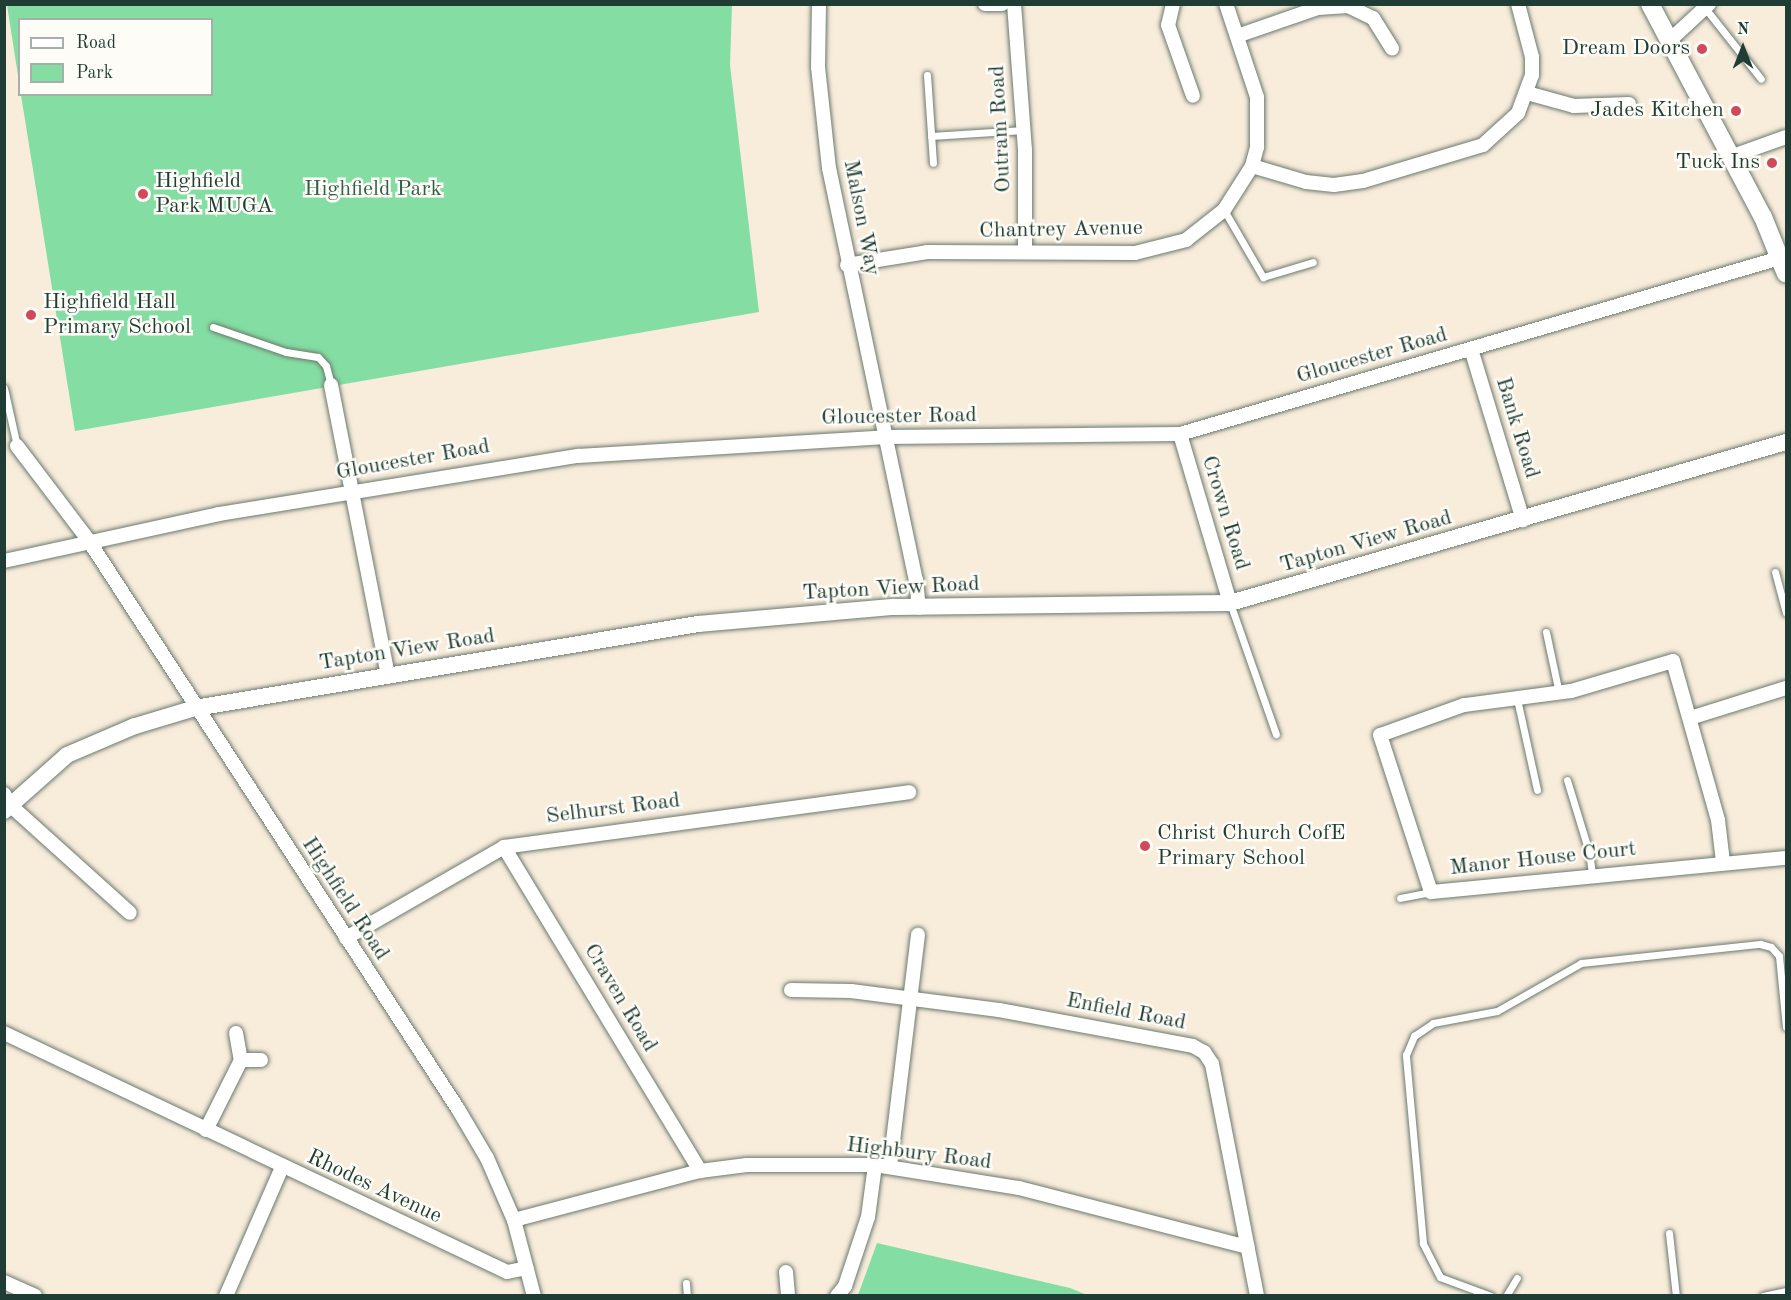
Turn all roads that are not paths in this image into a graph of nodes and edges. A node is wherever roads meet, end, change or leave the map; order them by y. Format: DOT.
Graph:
graph roads {
  1 [pos="819,4"];
  2 [pos="985,4"];
  3 [pos="1002,4"];
  4 [pos="1014,4"];
  5 [pos="1173,4"];
  6 [pos="1226,4"];
  7 [pos="1518,4"];
  8 [pos="1650,4"];
  9 [pos="1707,6"];
  10 [pos="1237,36"];
  11 [pos="1668,42"];
  12 [pos="1392,49"];
  13 [pos="927,75"];
  14 [pos="1761,79"];
  15 [pos="1527,93"];
  16 [pos="1193,96"];
  17 [pos="1629,104"];
  18 [pos="1024,130"];
  19 [pos="931,136"];
  20 [pos="1786,137"];
  21 [pos="1730,157"];
  22 [pos="933,163"];
  23 [pos="1252,166"];
  24 [pos="1224,210"];
  25 [pos="1025,252"];
  26 [pos="1313,262"];
  27 [pos="847,265"];
  28 [pos="1783,266"];
  29 [pos="213,327"];
  30 [pos="1471,349"];
  31 [pos="331,385"];
  32 [pos="4,388"];
  33 [pos="1180,434"];
  34 [pos="886,437"];
  35 [pos="1786,442"];
  36 [pos="17,446"];
  37 [pos="353,492"];
  38 [pos="1523,520"];
  39 [pos="89,541"];
  40 [pos="4,561"];
  41 [pos="1775,572"];
  42 [pos="1230,603"];
  43 [pos="919,608"];
  44 [pos="1786,613"];
  45 [pos="1546,632"];
  46 [pos="388,676"];
  47 [pos="1786,688"];
  48 [pos="1559,693"];
  49 [pos="1517,699"];
  50 [pos="195,708"];
  51 [pos="1690,718"];
  52 [pos="1276,734"];
  53 [pos="1567,780"];
  54 [pos="1537,790"];
  55 [pos="909,792"];
  56 [pos="6,804"];
  57 [pos="504,847"];
  58 [pos="1786,858"];
  59 [pos="1723,862"];
  60 [pos="1592,874"];
  61 [pos="1431,892"];
  62 [pos="1400,898"];
  63 [pos="130,913"];
  64 [pos="918,935"];
  65 [pos="346,938"];
  66 [pos="791,990"];
  67 [pos="913,998"];
  68 [pos="1786,1027"];
  69 [pos="4,1033"];
  70 [pos="236,1033"];
  71 [pos="241,1060"];
  72 [pos="261,1060"];
  73 [pos="206,1130"];
  74 [pos="875,1165"];
  75 [pos="890,1166"];
  76 [pos="282,1167"];
  77 [pos="700,1171"];
  78 [pos="514,1220"];
  79 [pos="1669,1233"];
  80 [pos="1247,1247"];
  81 [pos="527,1268"];
  82 [pos="786,1272"];
  83 [pos="1517,1278"];
  84 [pos="4,1282"];
  85 [pos="686,1283"];
  86 [pos="1786,1291"];
  87 [pos="35,1296"];
  88 [pos="226,1296"];
  89 [pos="534,1296"];
  90 [pos="687,1296"];
  91 [pos="788,1296"];
  92 [pos="837,1296"];
  93 [pos="1257,1296"];
  94 [pos="1491,1296"];
  95 [pos="1506,1296"];
  96 [pos="1676,1296"];
  97 [pos="1763,1296"];
  1 -- 27 [label="street, Malson Way"];
  2 -- 3 [label="street"];
  4 -- 18 [label="street, Outram Road"];
  5 -- 16 [label="street"];
  6 -- 10 [label="street, Chantrey Avenue"];
  7 -- 15 [label="street"];
  8 -- 11 [label="main road"];
  9 -- 11 [label="street"];
  9 -- 14 [label="lane"];
  10 -- 12 [label="street"];
  10 -- 23 [label="street, Chantrey Avenue"];
  11 -- 21 [label="main road"];
  13 -- 19 [label="lane"];
  15 -- 17 [label="street"];
  15 -- 23 [label="street"];
  18 -- 19 [label="lane"];
  18 -- 25 [label="street, Outram Road"];
  19 -- 22 [label="lane"];
  20 -- 21 [label="street"];
  21 -- 28 [label="main road"];
  23 -- 24 [label="street, Chantrey Avenue"];
  24 -- 25 [label="street, Chantrey Avenue"];
  24 -- 26 [label="lane"];
  25 -- 27 [label="street, Chantrey Avenue"];
  27 -- 34 [label="street, Malson Way"];
  28 -- 30 [label="street, Gloucester Road"];
  29 -- 31 [label="lane"];
  30 -- 33 [label="street, Gloucester Road"];
  30 -- 38 [label="street, Bank Road"];
  31 -- 37 [label="street"];
  32 -- 36 [label="lane"];
  33 -- 34 [label="street, Gloucester Road"];
  33 -- 42 [label="street, Crown Road"];
  34 -- 37 [label="street, Gloucester Road"];
  34 -- 43 [label="street, Malson Way"];
  35 -- 38 [label="street, Tapton View Road"];
  36 -- 39 [label="street, Highfield Road"];
  37 -- 39 [label="street, Gloucester Road"];
  37 -- 46 [label="street"];
  38 -- 42 [label="street, Tapton View Road"];
  39 -- 40 [label="street, Gloucester Road"];
  39 -- 50 [label="street, Highfield Road"];
  41 -- 44 [label="lane"];
  42 -- 43 [label="street, Tapton View Road"];
  42 -- 52 [label="lane"];
  43 -- 46 [label="street, Tapton View Road"];
  45 -- 48 [label="lane"];
  46 -- 50 [label="street, Tapton View Road"];
  47 -- 51 [label="street"];
  48 -- 49 [label="street, Manor House Court"];
  48 -- 51 [label="street, Manor House Court"];
  49 -- 54 [label="lane"];
  49 -- 61 [label="street, Manor House Court"];
  50 -- 56 [label="street, Tapton View Road"];
  50 -- 65 [label="street, Highfield Road"];
  51 -- 59 [label="street, Manor House Court"];
  53 -- 60 [label="lane"];
  55 -- 57 [label="street, Selhurst Road"];
  56 -- 63 [label="street, Tapton View Road"];
  57 -- 65 [label="street, Selhurst Road"];
  57 -- 77 [label="street, Craven Road"];
  58 -- 59 [label="street, Manor House Court"];
  59 -- 60 [label="street, Manor House Court"];
  60 -- 61 [label="street, Manor House Court"];
  61 -- 62 [label="lane"];
  64 -- 67 [label="street"];
  65 -- 78 [label="street, Highfield Road"];
  66 -- 67 [label="street, Enfield Road"];
  67 -- 75 [label="street"];
  67 -- 80 [label="street, Enfield Road"];
  68 -- 94 [label="lane"];
  69 -- 73 [label="street, Rhodes Avenue"];
  70 -- 71 [label="street"];
  71 -- 72 [label="street"];
  71 -- 73 [label="street"];
  73 -- 76 [label="street, Rhodes Avenue"];
  74 -- 75 [label="street, Highbury Road"];
  74 -- 77 [label="street, Highbury Road"];
  74 -- 92 [label="street"];
  75 -- 80 [label="street, Highbury Road"];
  76 -- 81 [label="street, Rhodes Avenue"];
  76 -- 88 [label="street"];
  77 -- 78 [label="street, Highbury Road"];
  78 -- 81 [label="street, Highfield Road"];
  79 -- 96 [label="lane"];
  80 -- 93 [label="street, Enfield Road"];
  81 -- 89 [label="street, Highfield Road"];
  82 -- 91 [label="street"];
  83 -- 95 [label="lane"];
  84 -- 87 [label="street"];
  85 -- 90 [label="lane"];
  86 -- 97 [label="lane"];
}
